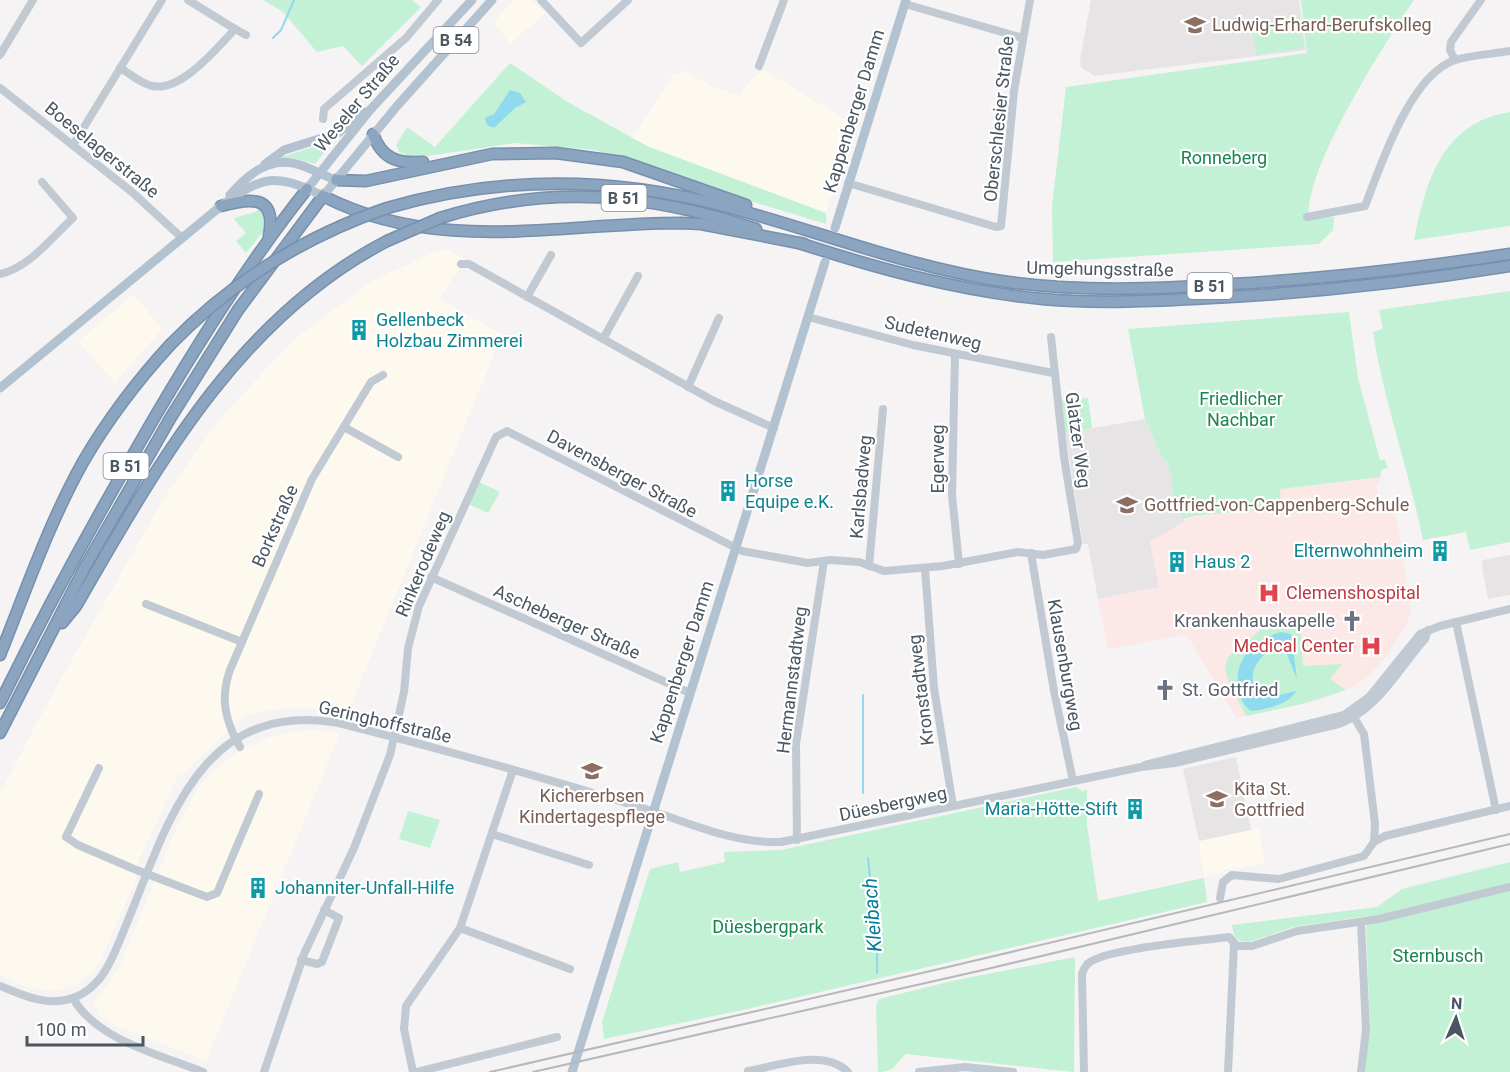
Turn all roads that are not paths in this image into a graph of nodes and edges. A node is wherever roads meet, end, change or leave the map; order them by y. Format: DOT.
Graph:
graph roads {
  1 [pos="33,0"];
  2 [pos="162,0"];
  3 [pos="188,0"];
  4 [pos="438,0"];
  5 [pos="472,0"];
  6 [pos="492,0"];
  7 [pos="541,0"];
  8 [pos="628,0"];
  9 [pos="784,0"];
  10 [pos="1030,0"];
  11 [pos="1481,0"];
  12 [pos="905,2"];
  13 [pos="451,21"];
  14 [pos="235,29"];
  15 [pos="464,32"];
  16 [pos="246,35"];
  17 [pos="1023,38"];
  18 [pos="1510,51"];
  19 [pos="0,55"];
  20 [pos="1455,60"];
  21 [pos="759,66"];
  22 [pos="120,68"];
  23 [pos="0,88"];
  24 [pos="370,110"];
  25 [pos="323,119"];
  26 [pos="373,134"];
  27 [pos="73,145"];
  28 [pos="450,161"];
  29 [pos="262,167"];
  30 [pos="319,173"];
  31 [pos="336,180"];
  32 [pos="42,182"];
  33 [pos="848,183"];
  34 [pos="307,189"];
  35 [pos="323,196"];
  36 [pos="221,206"];
  37 [pos="1307,218"];
  38 [pos="769,219"];
  39 [pos="835,228"];
  40 [pos="182,238"];
  41 [pos="269,239"];
  42 [pos="804,244"];
  43 [pos="1510,254"];
  44 [pos="551,255"];
  45 [pos="825,262"];
  46 [pos="461,264"];
  47 [pos="1510,266"];
  48 [pos="0,274"];
  49 [pos="638,276"];
  50 [pos="527,297"];
  51 [pos="808,317"];
  52 [pos="719,318"];
  53 [pos="1051,337"];
  54 [pos="603,339"];
  55 [pos="955,354"];
  56 [pos="1053,373"];
  57 [pos="383,375"];
  58 [pos="688,387"];
  59 [pos="0,388"];
  60 [pos="883,410"];
  61 [pos="344,427"];
  62 [pos="774,428"];
  63 [pos="496,437"];
  64 [pos="398,457"];
  65 [pos="735,549"];
  66 [pos="1031,553"];
  67 [pos="824,561"];
  68 [pos="959,564"];
  69 [pos="869,566"];
  70 [pos="925,569"];
  71 [pos="432,577"];
  72 [pos="146,604"];
  73 [pos="1510,609"];
  74 [pos="1456,622"];
  75 [pos="51,637"];
  76 [pos="242,642"];
  77 [pos="0,655"];
  78 [pos="690,693"];
  79 [pos="0,703"];
  80 [pos="1352,714"];
  81 [pos="0,732"];
  82 [pos="395,738"];
  83 [pos="238,743"];
  84 [pos="99,768"];
  85 [pos="513,770"];
  86 [pos="1074,781"];
  87 [pos="259,794"];
  88 [pos="953,806"];
  89 [pos="1510,806"];
  90 [pos="1496,810"];
  91 [pos="652,811"];
  92 [pos="492,834"];
  93 [pos="797,840"];
  94 [pos="1374,842"];
  95 [pos="590,865"];
  96 [pos="147,874"];
  97 [pos="1510,887"];
  98 [pos="1220,898"];
  99 [pos="324,910"];
  100 [pos="1361,923"];
  101 [pos="460,928"];
  102 [pos="1234,944"];
  103 [pos="302,960"];
  104 [pos="570,969"];
  105 [pos="0,986"];
  106 [pos="74,998"];
  107 [pos="557,1037"];
  108 [pos="748,1071"];
  109 [pos="204,1072"];
  110 [pos="264,1072"];
  111 [pos="415,1072"];
  112 [pos="572,1072"];
  113 [pos="848,1072"];
  114 [pos="919,1072"];
  115 [pos="1012,1072"];
  116 [pos="1084,1072"];
  117 [pos="1228,1072"];
  118 [pos="1361,1072"];
  1 -- 19 [label="street"];
  2 -- 22 [label="street"];
  3 -- 14 [label="street"];
  4 -- 25 [label="street, Weseler Straße"];
  5 -- 13 [label="main road, Weseler Straße / B 54"];
  6 -- 15 [label="main road, Weseler Straße / B 54"];
  7 -- 8 [label="street"];
  9 -- 21 [label="street"];
  10 -- 17 [label="street, Oberschlesier Straße"];
  11 -- 20 [label="street"];
  12 -- 17 [label="street, Kappenberger Damm"];
  12 -- 33 [label="main road, Kappenberger Damm"];
  13 -- 15 [label="main road, B 54"];
  13 -- 24 [label="main road, Weseler Straße / B 54"];
  14 -- 16 [label="street"];
  14 -- 22 [label="street"];
  15 -- 26 [label="main road, Weseler Straße / B 54"];
  17 -- 33 [label="street, Oberschlesier Straße"];
  18 -- 20 [label="street"];
  20 -- 37 [label="street"];
  22 -- 27 [label="street"];
  23 -- 27 [label="street, Boeselagerstraße"];
  24 -- 29 [label="main road"];
  24 -- 30 [label="main road, Weseler Straße / B 54"];
  26 -- 28 [label="highway"];
  26 -- 31 [label="main road, Weseler Straße / B 54"];
  27 -- 40 [label="street, Boeselagerstraße"];
  28 -- 31 [label="highway"];
  28 -- 38 [label="highway"];
  29 -- 30 [label="main road, Weseler Straße"];
  29 -- 36 [label="main road, Weseler Straße"];
  30 -- 31 [label="main road"];
  30 -- 34 [label="main road, B 54"];
  31 -- 35 [label="main road, B 54"];
  32 -- 48 [label="street"];
  33 -- 39 [label="main road, Kappenberger Damm"];
  34 -- 35 [label="main road, Weseler Straße"];
  34 -- 36 [label="main road, Weseler Straße"];
  34 -- 41 [label="highway, B 51"];
  35 -- 42 [label="highway"];
  35 -- 75 [label="highway, B 51"];
  36 -- 40 [label="main road, Weseler Straße"];
  36 -- 41 [label="highway"];
  38 -- 43 [label="highway, Umgehungsstraße / B 51"];
  38 -- 77 [label="highway, B 51, bridge"];
  40 -- 59 [label="main road, Weseler Straße"];
  41 -- 79 [label="highway, B 51"];
  42 -- 47 [label="highway, Umgehungsstraße / B 51"];
  42 -- 75 [label="highway, B 51, bridge"];
  44 -- 50 [label="street"];
  45 -- 51 [label="main road, Kappenberger Damm"];
  46 -- 50 [label="street"];
  49 -- 54 [label="street"];
  50 -- 54 [label="street"];
  51 -- 55 [label="street, Sudetenweg"];
  51 -- 62 [label="main road, Kappenberger Damm"];
  52 -- 58 [label="street"];
  53 -- 56 [label="street, Glatzer Weg"];
  54 -- 58 [label="street"];
  55 -- 56 [label="street, Sudetenweg"];
  55 -- 68 [label="street, Egerweg"];
  56 -- 66 [label="street, Glatzer Weg"];
  57 -- 61 [label="street, Borkstraße"];
  58 -- 62 [label="street"];
  60 -- 69 [label="street, Karlsbadweg"];
  61 -- 64 [label="street"];
  61 -- 76 [label="street, Borkstraße"];
  62 -- 65 [label="main road, Kappenberger Damm"];
  63 -- 65 [label="street, Davensberger Straße"];
  63 -- 71 [label="street, Rinkerodeweg"];
  65 -- 67 [label="street"];
  65 -- 78 [label="main road, Kappenberger Damm"];
  66 -- 68 [label="street"];
  66 -- 86 [label="street, Klausenburgweg"];
  67 -- 69 [label="street"];
  67 -- 93 [label="street, Hermannstadtweg"];
  68 -- 70 [label="street"];
  69 -- 70 [label="street"];
  70 -- 88 [label="street, Kronstadtweg"];
  71 -- 78 [label="street, Ascheberger Straße"];
  71 -- 82 [label="street, Rinkerodeweg"];
  72 -- 76 [label="street"];
  73 -- 74 [label="street, Düesbergweg"];
  74 -- 80 [label="street, Düesbergweg"];
  74 -- 90 [label="street"];
  75 -- 81 [label="highway, B 51"];
  76 -- 83 [label="street, Borkstraße"];
  78 -- 91 [label="main road, Kappenberger Damm"];
  80 -- 86 [label="street, Düesbergweg"];
  80 -- 94 [label="street"];
  82 -- 83 [label="street, Geringhoffstraße"];
  82 -- 85 [label="street, Geringhoffstraße"];
  82 -- 99 [label="street, Rinkerodeweg"];
  83 -- 96 [label="street, Geringhoffstraße"];
  84 -- 96 [label="street"];
  85 -- 91 [label="street, Geringhoffstraße"];
  85 -- 92 [label="street"];
  86 -- 88 [label="street, Düesbergweg"];
  87 -- 96 [label="street"];
  88 -- 93 [label="street, Düesbergweg"];
  89 -- 90 [label="street"];
  90 -- 94 [label="street"];
  91 -- 93 [label="street, Düesbergweg"];
  91 -- 112 [label="main road, Kappenberger Damm"];
  92 -- 95 [label="street"];
  92 -- 101 [label="street"];
  94 -- 98 [label="street"];
  96 -- 106 [label="street, Geringhoffstraße"];
  97 -- 100 [label="street"];
  99 -- 103 [label="street, Rinkerodeweg"];
  99 -- 103 [label="street"];
  100 -- 102 [label="street"];
  100 -- 118 [label="street"];
  101 -- 104 [label="street"];
  101 -- 111 [label="street"];
  102 -- 116 [label="street"];
  102 -- 117 [label="street"];
  103 -- 110 [label="street, Rinkerodeweg"];
  105 -- 106 [label="street"];
  106 -- 109 [label="street"];
  107 -- 111 [label="street"];
  108 -- 113 [label="street"];
  114 -- 115 [label="street"];
}
